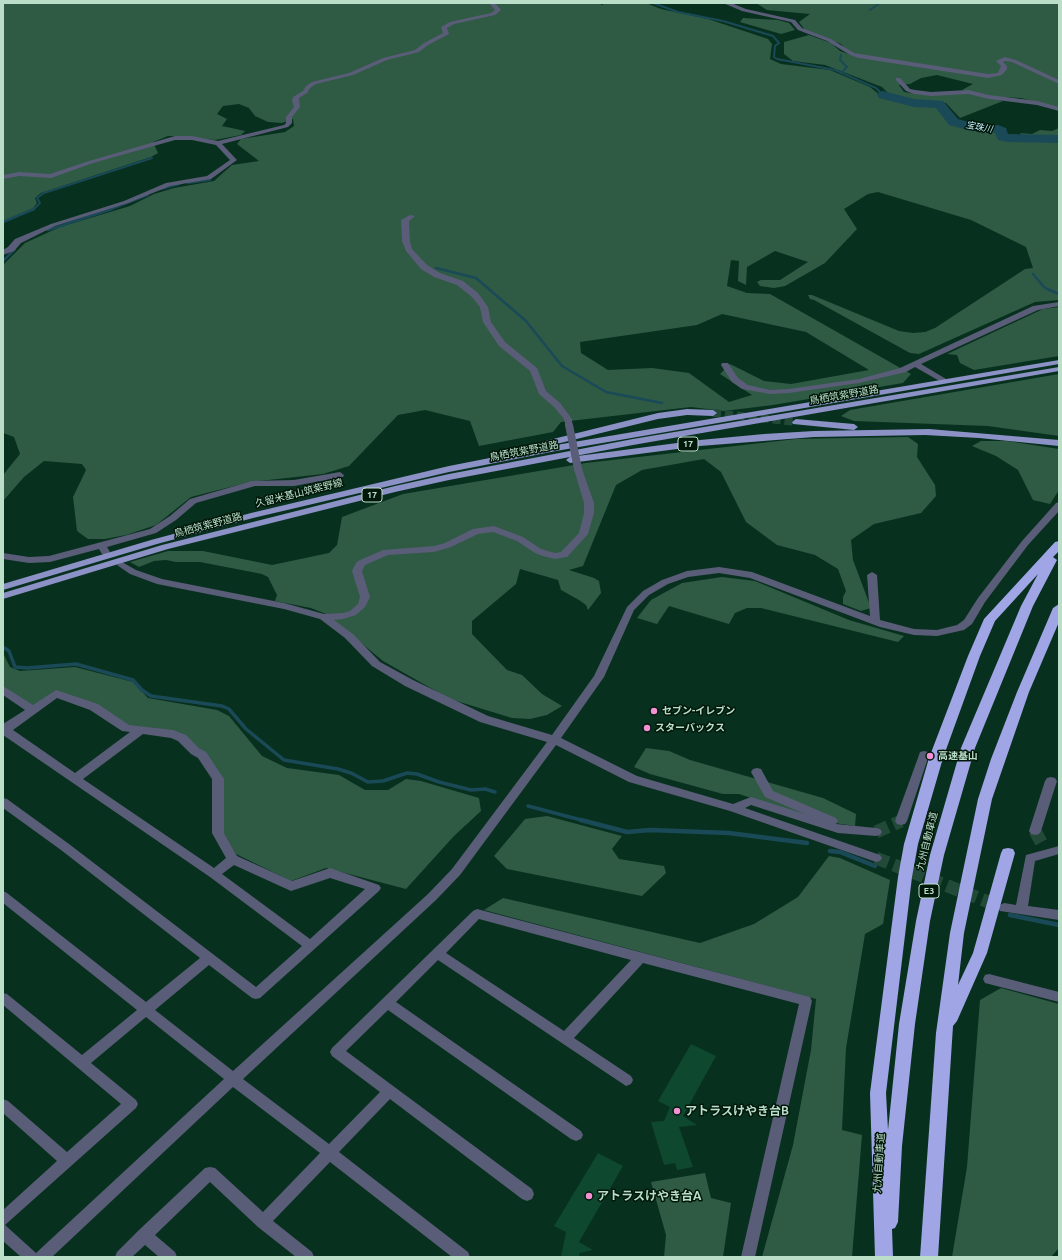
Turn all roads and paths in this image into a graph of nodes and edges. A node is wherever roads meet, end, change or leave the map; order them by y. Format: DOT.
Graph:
graph roads {
  1 [pos="492,3"];
  2 [pos="726,3"];
  3 [pos="898,79"];
  4 [pos="1059,82"];
  5 [pos="1059,109"];
  6 [pos="218,143"];
  7 [pos="3,177"];
  8 [pos="412,216"];
  9 [pos="3,253"];
  10 [pos="1059,304"];
  11 [pos="1059,362"];
  12 [pos="915,364"];
  13 [pos="726,365"];
  14 [pos="1059,369"];
  15 [pos="943,381"];
  16 [pos="713,413"];
  17 [pos="796,422"];
  18 [pos="929,432"];
  19 [pos="1059,443"];
  20 [pos="449,473"];
  21 [pos="340,475"];
  22 [pos="418,476"];
  23 [pos="1059,505"];
  24 [pos="1059,546"];
  25 [pos="3,556"];
  26 [pos="122,565"];
  27 [pos="872,575"];
  28 [pos="3,587"];
  29 [pos="3,596"];
  30 [pos="1059,608"];
  31 [pos="324,617"];
  32 [pos="875,622"];
  33 [pos="3,690"];
  34 [pos="32,710"];
  35 [pos="4,729"];
  36 [pos="139,731"];
  37 [pos="555,740"];
  38 [pos="924,755"];
  39 [pos="757,772"];
  40 [pos="75,779"];
  41 [pos="1051,781"];
  42 [pos="3,802"];
  43 [pos="733,808"];
  44 [pos="901,821"];
  45 [pos="858,831"];
  46 [pos="876,832"];
  47 [pos="1035,832"];
  48 [pos="1050,849"];
  49 [pos="1008,853"];
  50 [pos="876,858"];
  51 [pos="233,859"];
  52 [pos="214,874"];
  53 [pos="3,896"];
  54 [pos="1004,908"];
  55 [pos="1021,910"];
  56 [pos="1059,915"];
  57 [pos="311,946"];
  58 [pos="438,954"];
  59 [pos="641,957"];
  60 [pos="208,958"];
  61 [pos="989,979"];
  62 [pos="1059,997"];
  63 [pos="3,998"];
  64 [pos="386,1002"];
  65 [pos="146,1009"];
  66 [pos="944,1033"];
  67 [pos="565,1039"];
  68 [pos="82,1063"];
  69 [pos="233,1079"];
  70 [pos="626,1080"];
  71 [pos="389,1091"];
  72 [pos="3,1105"];
  73 [pos="576,1135"];
  74 [pos="330,1152"];
  75 [pos="67,1161"];
  76 [pos="527,1194"];
  77 [pos="3,1219"];
  78 [pos="263,1222"];
  79 [pos="3,1230"];
  80 [pos="144,1235"];
  81 [pos="31,1257"];
  82 [pos="42,1257"];
  83 [pos="122,1257"];
  84 [pos="170,1257"];
  85 [pos="306,1257"];
  86 [pos="463,1257"];
  87 [pos="748,1257"];
  88 [pos="884,1257"];
  89 [pos="887,1257"];
  90 [pos="929,1257"];
  1 -- 6 [label="street"];
  2 -- 4 [label="street"];
  3 -- 5 [label="street"];
  6 -- 7 [label="street"];
  6 -- 9 [label="street"];
  8 -- 31 [label="street, bridge"];
  10 -- 12 [label="street"];
  11 -- 15 [label="main road, 鳥栖筑紫野道路 / 17"];
  12 -- 13 [label="street"];
  12 -- 15 [label="street"];
  14 -- 20 [label="main road, 鳥栖筑紫野道路 / 17"];
  15 -- 20 [label="main road, 鳥栖筑紫野道路 / 17"];
  16 -- 20 [label="main road, 17"];
  17 -- 18 [label="main road, 17"];
  18 -- 19 [label="main road, 17"];
  18 -- 20 [label="main road, 17"];
  20 -- 22 [label="main road, 鳥栖筑紫野道路 / 17"];
  20 -- 29 [label="main road, 鳥栖筑紫野道路 / 17"];
  21 -- 25 [label="street"];
  22 -- 28 [label="main road, 久留米基山筑紫野線 / 17"];
  23 -- 32 [label="street"];
  24 -- 88 [label="highway"];
  24 -- 89 [label="highway, 九州自動車道 / E3"];
  26 -- 31 [label="street"];
  27 -- 32 [label="street"];
  30 -- 66 [label="highway"];
  31 -- 37 [label="street"];
  32 -- 37 [label="street"];
  33 -- 34 [label="street"];
  34 -- 35 [label="street"];
  34 -- 36 [label="street"];
  35 -- 40 [label="street"];
  36 -- 40 [label="street"];
  36 -- 51 [label="street"];
  37 -- 43 [label="street"];
  37 -- 69 [label="street"];
  38 -- 44 [label="street"];
  39 -- 45 [label="street"];
  40 -- 52 [label="street"];
  41 -- 47 [label="street"];
  42 -- 60 [label="street"];
  43 -- 45 [label="street"];
  43 -- 50 [label="street"];
  45 -- 46 [label="street"];
  48 -- 55 [label="street"];
  49 -- 66 [label="highway"];
  51 -- 52 [label="street"];
  51 -- 57 [label="street"];
  52 -- 57 [label="street"];
  53 -- 65 [label="street"];
  54 -- 55 [label="street"];
  55 -- 56 [label="street"];
  57 -- 60 [label="street"];
  58 -- 59 [label="street"];
  58 -- 64 [label="street"];
  58 -- 67 [label="street"];
  59 -- 67 [label="street"];
  59 -- 87 [label="street"];
  60 -- 65 [label="street"];
  61 -- 62 [label="street"];
  63 -- 68 [label="street"];
  64 -- 71 [label="street"];
  64 -- 73 [label="street"];
  65 -- 68 [label="street"];
  65 -- 69 [label="street"];
  66 -- 90 [label="highway"];
  67 -- 70 [label="street"];
  68 -- 75 [label="street"];
  69 -- 74 [label="street"];
  69 -- 82 [label="street"];
  71 -- 74 [label="street"];
  71 -- 76 [label="street"];
  72 -- 75 [label="street"];
  74 -- 78 [label="street"];
  74 -- 86 [label="street"];
  75 -- 77 [label="street"];
  78 -- 80 [label="street"];
  78 -- 85 [label="street"];
  79 -- 81 [label="street"];
  80 -- 83 [label="street"];
  80 -- 84 [label="street"];
}
